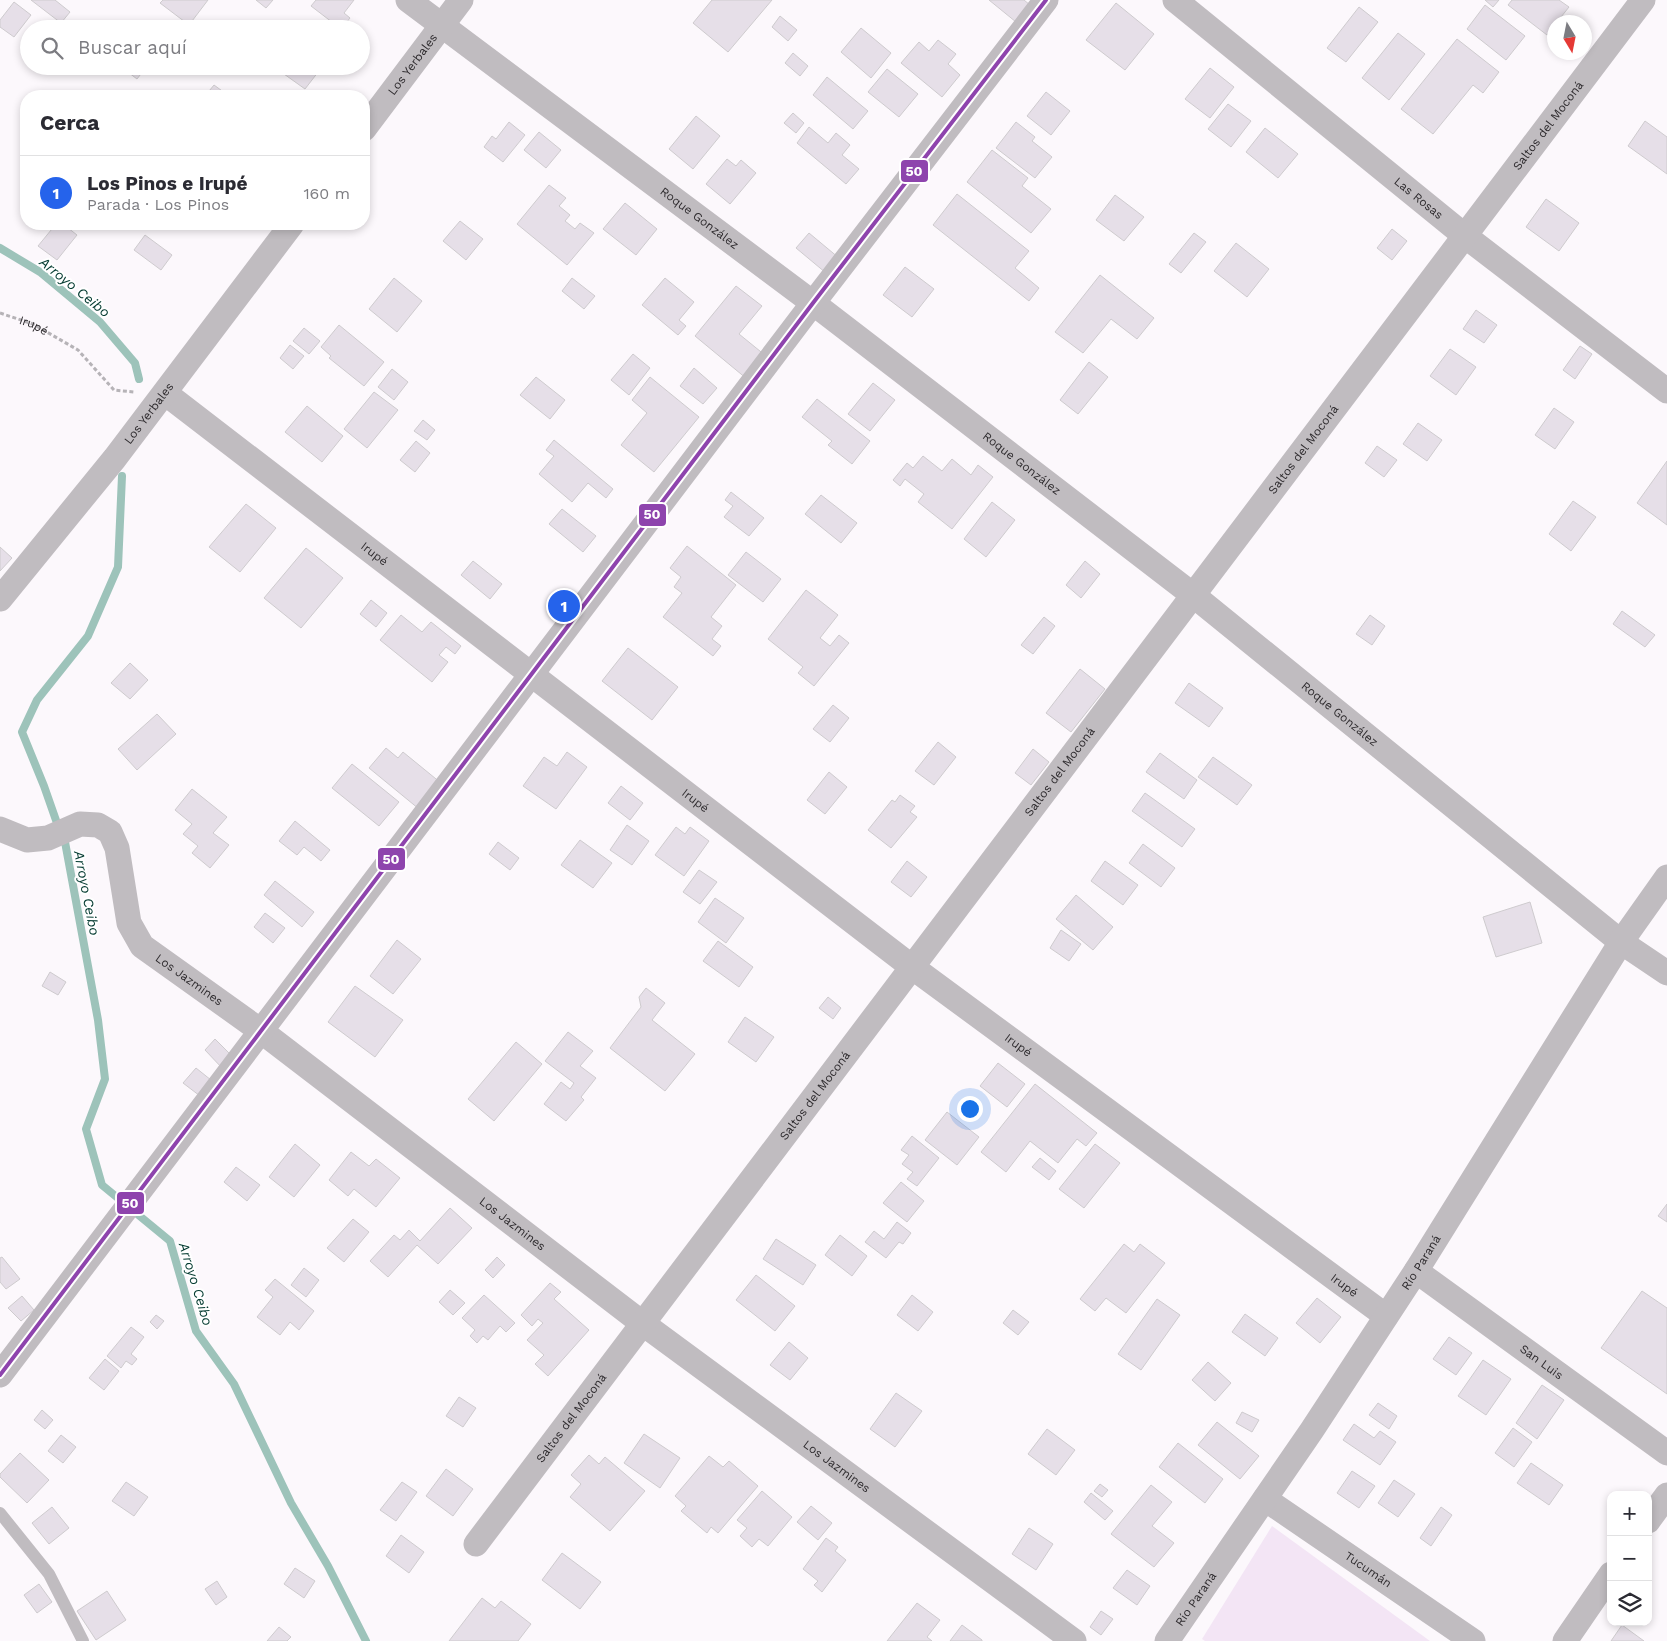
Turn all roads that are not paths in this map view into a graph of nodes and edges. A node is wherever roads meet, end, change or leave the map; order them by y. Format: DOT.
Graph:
graph roads {
  1 [pos="408,0"];
  2 [pos="461,0"];
  3 [pos="1046,0"];
  4 [pos="1175,0"];
  5 [pos="1643,0"];
  6 [pos="442,25"];
  7 [pos="370,121"];
  8 [pos="287,230"];
  9 [pos="1465,236"];
  10 [pos="812,303"];
  11 [pos="1667,391"];
  12 [pos="165,393"];
  13 [pos="1193,595"];
  14 [pos="0,599"];
  15 [pos="531,675"];
  16 [pos="0,829"];
  17 [pos="1667,877"];
  18 [pos="1621,942"];
  19 [pos="912,966"];
  20 [pos="1667,973"];
  21 [pos="261,1031"];
  22 [pos="1416,1271"];
  23 [pos="1386,1316"];
  24 [pos="642,1323"];
  25 [pos="0,1375"];
  26 [pos="1667,1453"];
  27 [pos="1667,1495"];
  28 [pos="1265,1499"];
  29 [pos="0,1513"];
  30 [pos="1652,1516"];
  31 [pos="476,1544"];
  32 [pos="1607,1580"];
  33 [pos="83,1641"];
  34 [pos="1074,1641"];
  35 [pos="1167,1641"];
  36 [pos="1472,1641"];
  37 [pos="1565,1641"];
  1 -- 6 [label="street, Roque González"];
  2 -- 6 [label="street, Los Yerbales"];
  3 -- 10 [label="street"];
  4 -- 9 [label="street, Las Rosas"];
  5 -- 9 [label="street, Saltos del Moconá"];
  6 -- 7 [label="street, Los Yerbales"];
  6 -- 10 [label="street, Roque González"];
  8 -- 12 [label="street, Los Yerbales"];
  9 -- 11 [label="street, Las Rosas"];
  9 -- 13 [label="street, Saltos del Moconá"];
  10 -- 13 [label="street, Roque González"];
  10 -- 15 [label="street"];
  12 -- 14 [label="street, Los Yerbales"];
  12 -- 15 [label="street, Irupé"];
  13 -- 18 [label="street, Roque González"];
  13 -- 19 [label="street, Saltos del Moconá"];
  15 -- 19 [label="street, Irupé"];
  15 -- 21 [label="street"];
  16 -- 21 [label="street, Los Jazmines"];
  17 -- 18 [label="street, Río Paraná"];
  18 -- 20 [label="street, Roque González"];
  18 -- 22 [label="street, Río Paraná"];
  19 -- 23 [label="street, Irupé"];
  19 -- 24 [label="street, Saltos del Moconá"];
  21 -- 24 [label="street, Los Jazmines"];
  21 -- 25 [label="street"];
  22 -- 23 [label="street, Río Paraná"];
  22 -- 26 [label="street, San Luis"];
  23 -- 28 [label="street, Río Paraná"];
  24 -- 31 [label="street, Saltos del Moconá"];
  24 -- 34 [label="street, Los Jazmines"];
  27 -- 30 [label="street"];
  28 -- 35 [label="street, Río Paraná"];
  28 -- 36 [label="street, Tucumán"];
  29 -- 33 [label="lane"];
  32 -- 37 [label="street"];
}
